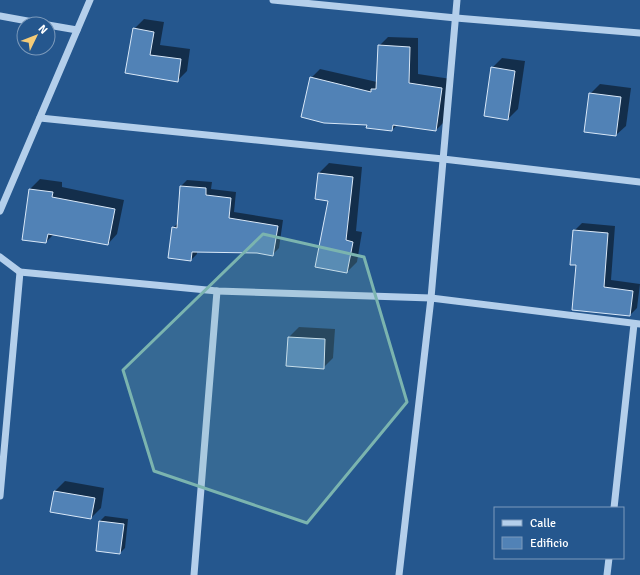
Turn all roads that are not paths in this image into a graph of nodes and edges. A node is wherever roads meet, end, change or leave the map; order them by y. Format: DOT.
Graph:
graph roads {
  1 [pos="90,0"];
  2 [pos="273,0"];
  3 [pos="457,0"];
  4 [pos="0,16"];
  5 [pos="456,18"];
  6 [pos="16,19"];
  7 [pos="56,26"];
  8 [pos="77,30"];
  9 [pos="640,34"];
  10 [pos="40,118"];
  11 [pos="443,159"];
  12 [pos="640,182"];
  13 [pos="0,211"];
  14 [pos="0,257"];
  15 [pos="20,272"];
  16 [pos="216,291"];
  17 [pos="431,298"];
  18 [pos="637,324"];
  19 [pos="0,496"];
  20 [pos="614,507"];
  21 [pos="609,559"];
  22 [pos="194,575"];
  23 [pos="399,575"];
  24 [pos="607,575"];
  1 -- 8 [label="street"];
  2 -- 5 [label="street"];
  3 -- 5 [label="street"];
  4 -- 6 [label="street"];
  5 -- 9 [label="street"];
  5 -- 11 [label="street"];
  7 -- 8 [label="street"];
  8 -- 10 [label="street"];
  10 -- 11 [label="street"];
  10 -- 13 [label="street"];
  11 -- 12 [label="street"];
  11 -- 17 [label="street"];
  14 -- 15 [label="street"];
  15 -- 16 [label="street"];
  15 -- 19 [label="street"];
  16 -- 17 [label="street"];
  16 -- 22 [label="street"];
  17 -- 18 [label="street"];
  17 -- 23 [label="street"];
  18 -- 20 [label="street"];
  21 -- 24 [label="street"];
}
